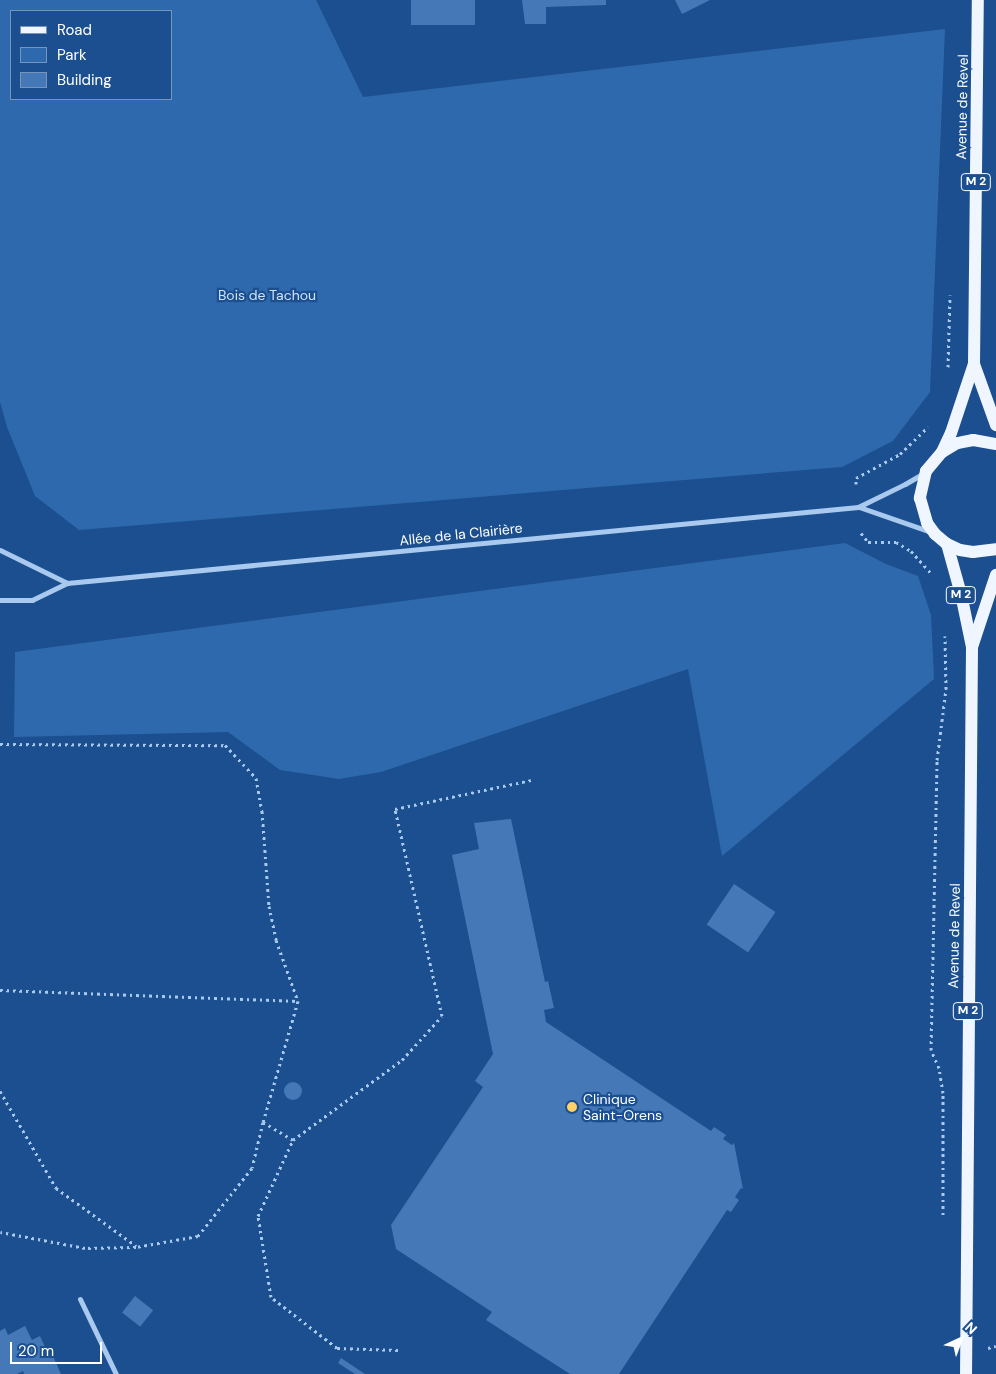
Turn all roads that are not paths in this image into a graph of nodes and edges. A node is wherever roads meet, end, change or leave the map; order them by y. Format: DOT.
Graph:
graph roads {
  1 [pos="978,0"];
  2 [pos="974,364"];
  3 [pos="996,425"];
  4 [pos="996,444"];
  5 [pos="942,452"];
  6 [pos="926,471"];
  7 [pos="858,507"];
  8 [pos="935,534"];
  9 [pos="947,544"];
  10 [pos="996,549"];
  11 [pos="0,550"];
  12 [pos="996,575"];
  13 [pos="66,583"];
  14 [pos="0,600"];
  15 [pos="972,647"];
  16 [pos="80,1299"];
  17 [pos="116,1374"];
  18 [pos="966,1374"];
  1 -- 2 [label="main road, Avenue de Revel / M 2"];
  2 -- 3 [label="main road, Avenue de Revel / M 2"];
  2 -- 5 [label="main road, Avenue de Revel / M 2"];
  4 -- 5 [label="main road"];
  5 -- 6 [label="main road"];
  6 -- 7 [label="street, Allée de la Clairière"];
  6 -- 8 [label="main road"];
  7 -- 8 [label="street, Allée de la Clairière"];
  7 -- 13 [label="street, Allée de la Clairière"];
  8 -- 9 [label="main road"];
  9 -- 10 [label="main road"];
  9 -- 15 [label="main road, Avenue de Revel / M 2"];
  11 -- 13 [label="street"];
  12 -- 15 [label="main road, Avenue de Revel / M 2"];
  13 -- 14 [label="street, Allée de la Clairière"];
  15 -- 18 [label="main road, Avenue de Revel / M 2"];
  16 -- 17 [label="street"];
}
